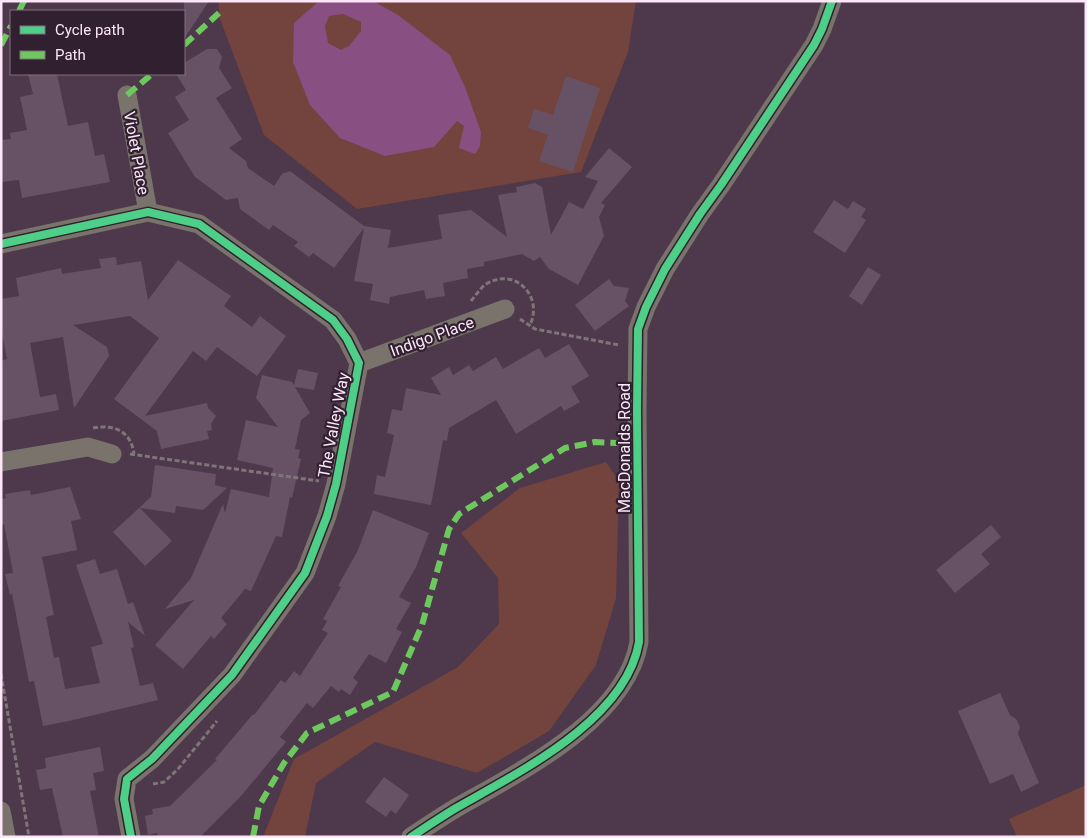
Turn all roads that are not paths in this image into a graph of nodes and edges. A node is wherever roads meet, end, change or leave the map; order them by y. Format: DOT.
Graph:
graph roads {
  1 [pos="832,1"];
  2 [pos="127,95"];
  3 [pos="148,212"];
  4 [pos="1,244"];
  5 [pos="504,309"];
  6 [pos="359,363"];
  7 [pos="112,454"];
  8 [pos="1,462"];
  9 [pos="1,811"];
  10 [pos="6,837"];
  11 [pos="131,837"];
  12 [pos="412,837"];
  1 -- 12 [label="street, MacDonalds Road"];
  2 -- 3 [label="street, Violet Place"];
  3 -- 4 [label="street, The Valley Way"];
  3 -- 6 [label="street, The Valley Way"];
  5 -- 6 [label="street, Indigo Place"];
  6 -- 11 [label="street, The Valley Way"];
  7 -- 8 [label="street"];
  9 -- 10 [label="street"];
}
